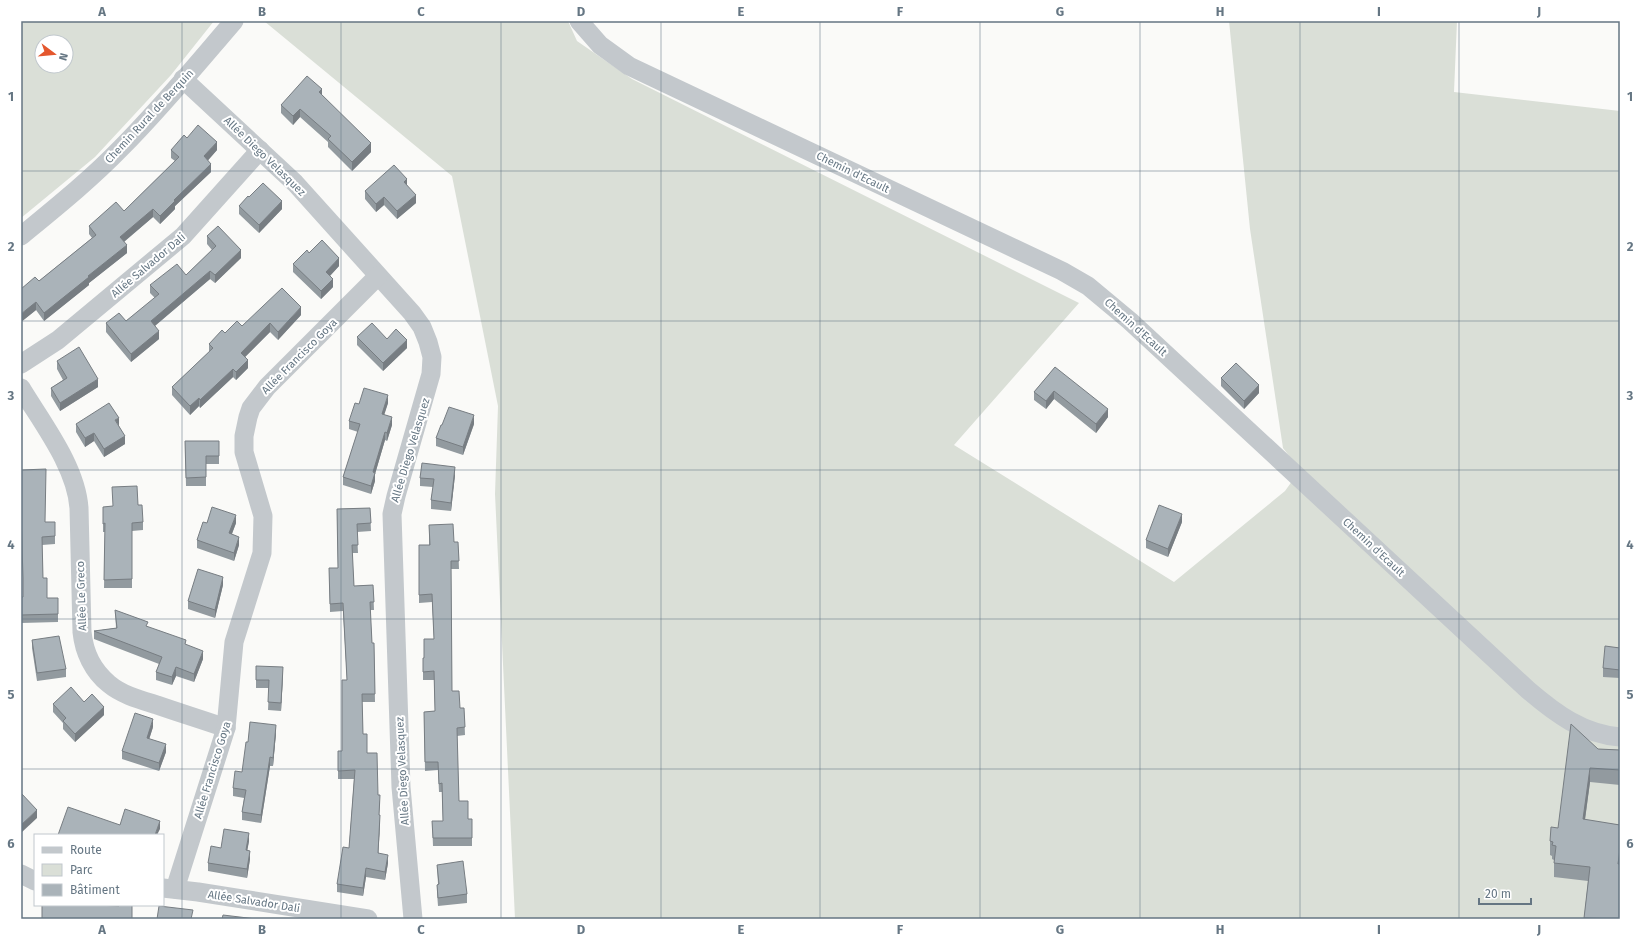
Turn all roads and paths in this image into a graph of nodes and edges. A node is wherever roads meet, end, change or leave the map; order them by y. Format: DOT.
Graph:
graph roads {
  1 [pos="234,21"];
  2 [pos="579,21"];
  3 [pos="184,79"];
  4 [pos="260,150"];
  5 [pos="21,236"];
  6 [pos="378,276"];
  7 [pos="21,364"];
  8 [pos="21,388"];
  9 [pos="226,728"];
  10 [pos="1620,737"];
  11 [pos="21,874"];
  12 [pos="34,880"];
  13 [pos="169,889"];
  14 [pos="368,919"];
  15 [pos="413,919"];
  1 -- 3 [label="street, Chemin Rural de Berquin"];
  2 -- 10 [label="street, Chemin d'Ecault"];
  3 -- 4 [label="street, Allée Diego Velasquez"];
  3 -- 5 [label="street, Chemin Rural de Berquin"];
  4 -- 6 [label="street, Allée Diego Velasquez"];
  4 -- 7 [label="street, Allée Salvador Dali"];
  6 -- 9 [label="street, Allée Francisco Goya"];
  6 -- 15 [label="street, Allée Diego Velasquez"];
  8 -- 9 [label="street, Allée Le Greco"];
  9 -- 13 [label="street, Allée Francisco Goya"];
  11 -- 12 [label="street"];
  13 -- 14 [label="street, Allée Salvador Dali"];
}
